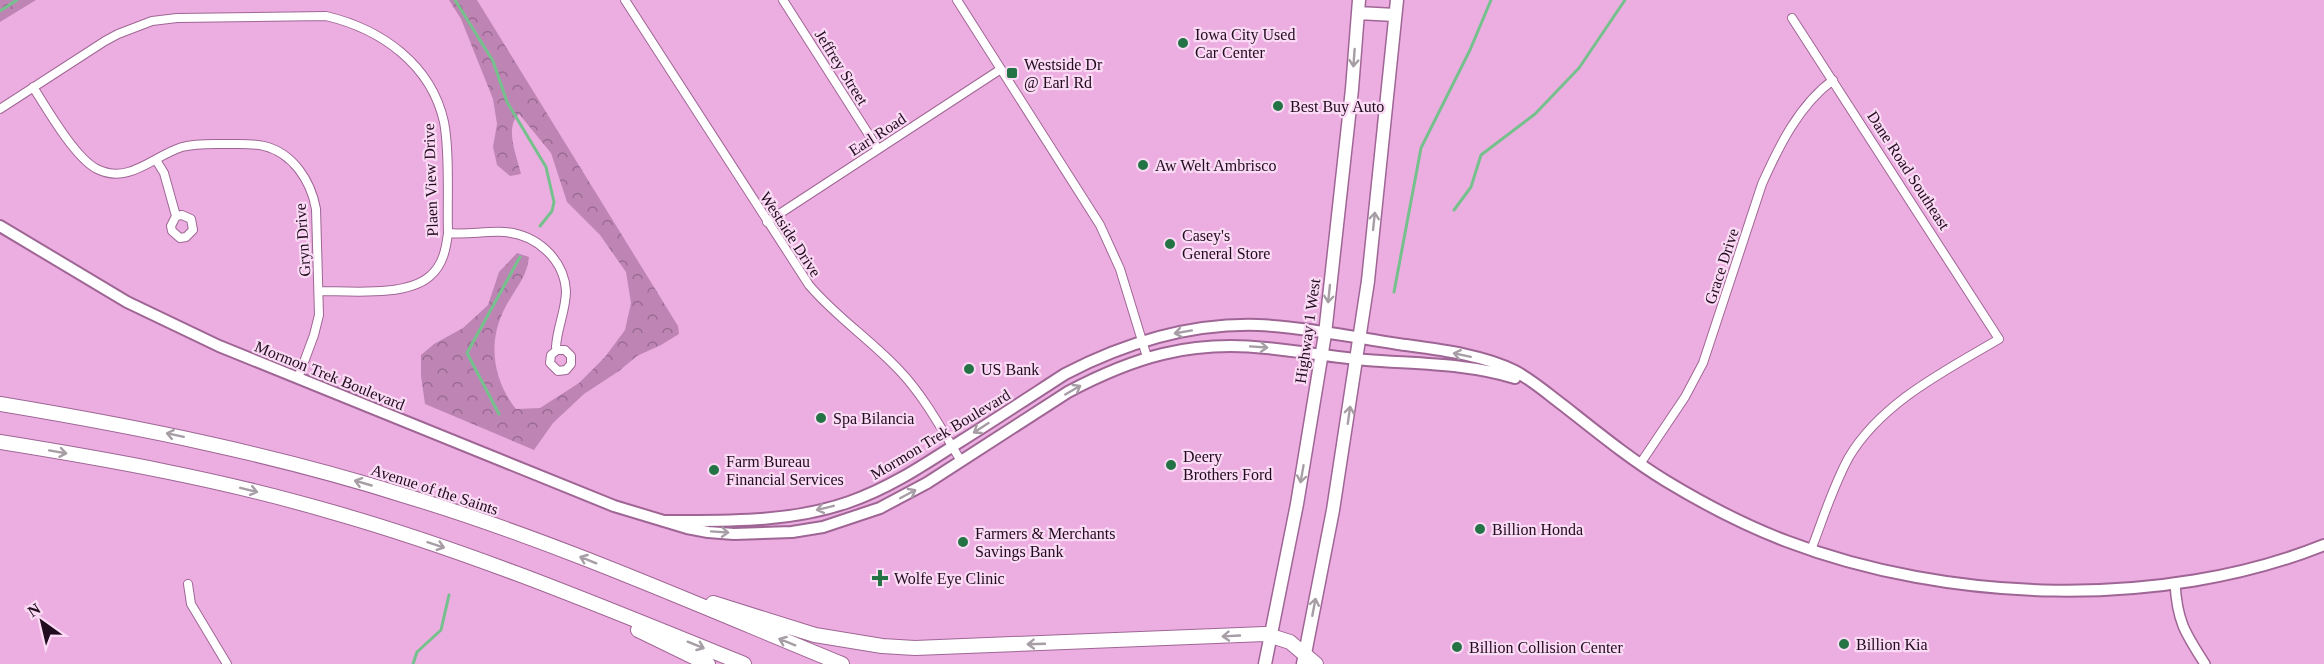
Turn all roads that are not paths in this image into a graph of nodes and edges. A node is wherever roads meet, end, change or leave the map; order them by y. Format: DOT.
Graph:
graph roads {
  1 [pos="625,0"];
  2 [pos="783,0"];
  3 [pos="957,0"];
  4 [pos="1396,0"];
  5 [pos="1358,6"];
  6 [pos="1395,15"];
  7 [pos="1792,18"];
  8 [pos="1001,69"];
  9 [pos="1833,80"];
  10 [pos="33,87"];
  11 [pos="0,109"];
  12 [pos="878,149"];
  13 [pos="156,160"];
  14 [pos="176,216"];
  15 [pos="767,222"];
  16 [pos="0,226"];
  17 [pos="448,233"];
  18 [pos="319,291"];
  19 [pos="1325,334"];
  20 [pos="1358,338"];
  21 [pos="1143,341"];
  22 [pos="557,350"];
  23 [pos="1322,354"];
  24 [pos="1147,357"];
  25 [pos="1355,359"];
  26 [pos="298,378"];
  27 [pos="1536,384"];
  28 [pos="0,404"];
  29 [pos="0,442"];
  30 [pos="952,447"];
  31 [pos="961,460"];
  32 [pos="1640,464"];
  33 [pos="663,521"];
  34 [pos="2324,545"];
  35 [pos="1811,550"];
  36 [pos="609,569"];
  37 [pos="534,579"];
  38 [pos="2175,583"];
  39 [pos="188,584"];
  40 [pos="1271,635"];
  41 [pos="1304,659"];
  42 [pos="227,664"];
  43 [pos="708,664"];
  44 [pos="744,664"];
  45 [pos="842,664"];
  46 [pos="1265,664"];
  47 [pos="1316,664"];
  48 [pos="2205,664"];
  1 -- 15 [label="street, Westside Drive"];
  2 -- 12 [label="street, Jeffrey Street"];
  3 -- 8 [label="street"];
  4 -- 6 [label="main road"];
  5 -- 6 [label="main road"];
  5 -- 19 [label="main road, Highway 1 West, one-way"];
  20 -- 6 [label="main road, one-way"];
  7 -- 9 [label="street, Dane Road Southeast"];
  8 -- 12 [label="street, Earl Road"];
  8 -- 21 [label="street"];
  9 -- 32 [label="street, Grace Drive"];
  9 -- 35 [label="street, Dane Road Southeast"];
  10 -- 11 [label="street, Plaen View Drive"];
  10 -- 13 [label="street, Gryn Drive"];
  10 -- 17 [label="street, Plaen View Drive"];
  12 -- 15 [label="street, Earl Road"];
  13 -- 14 [label="street"];
  13 -- 18 [label="street, Gryn Drive"];
  15 -- 30 [label="street, Westside Drive"];
  16 -- 26 [label="main road, Mormon Trek Boulevard"];
  17 -- 18 [label="street, Plaen View Drive"];
  17 -- 22 [label="street"];
  18 -- 26 [label="street, Gryn Drive"];
  19 -- 20 [label="main road, Mormon Trek Boulevard"];
  19 -- 21 [label="main road, Mormon Trek Boulevard, one-way"];
  19 -- 23 [label="main road, Highway 1 West"];
  20 -- 25 [label="main road"];
  27 -- 20 [label="main road, Mormon Trek Boulevard, one-way"];
  21 -- 24 [label="street"];
  21 -- 30 [label="main road, Mormon Trek Boulevard, one-way"];
  24 -- 23 [label="main road, Mormon Trek Boulevard, one-way"];
  23 -- 25 [label="main road, Mormon Trek Boulevard"];
  23 -- 40 [label="main road, Highway 1 West, one-way"];
  31 -- 24 [label="main road, Mormon Trek Boulevard, one-way"];
  25 -- 27 [label="main road, Mormon Trek Boulevard"];
  41 -- 25 [label="main road, one-way"];
  26 -- 33 [label="main road, Mormon Trek Boulevard"];
  27 -- 32 [label="main road, Mormon Trek Boulevard"];
  36 -- 28 [label="highway, Avenue of the Saints, one-way"];
  29 -- 37 [label="highway, one-way"];
  30 -- 31 [label="street, Westside Drive"];
  30 -- 33 [label="main road, Mormon Trek Boulevard, one-way"];
  33 -- 31 [label="main road, Mormon Trek Boulevard, one-way"];
  32 -- 35 [label="main road, Mormon Trek Boulevard"];
  34 -- 38 [label="main road, Mormon Trek Boulevard"];
  35 -- 38 [label="main road, Mormon Trek Boulevard"];
  40 -- 36 [label="highway, one-way"];
  45 -- 36 [label="highway, Avenue of the Saints, one-way"];
  37 -- 43 [label="highway"];
  37 -- 44 [label="highway, one-way"];
  38 -- 48 [label="street"];
  39 -- 42 [label="street"];
  40 -- 41 [label="highway"];
  40 -- 46 [label="main road, Highway 1 West"];
  41 -- 47 [label="highway"];
}
